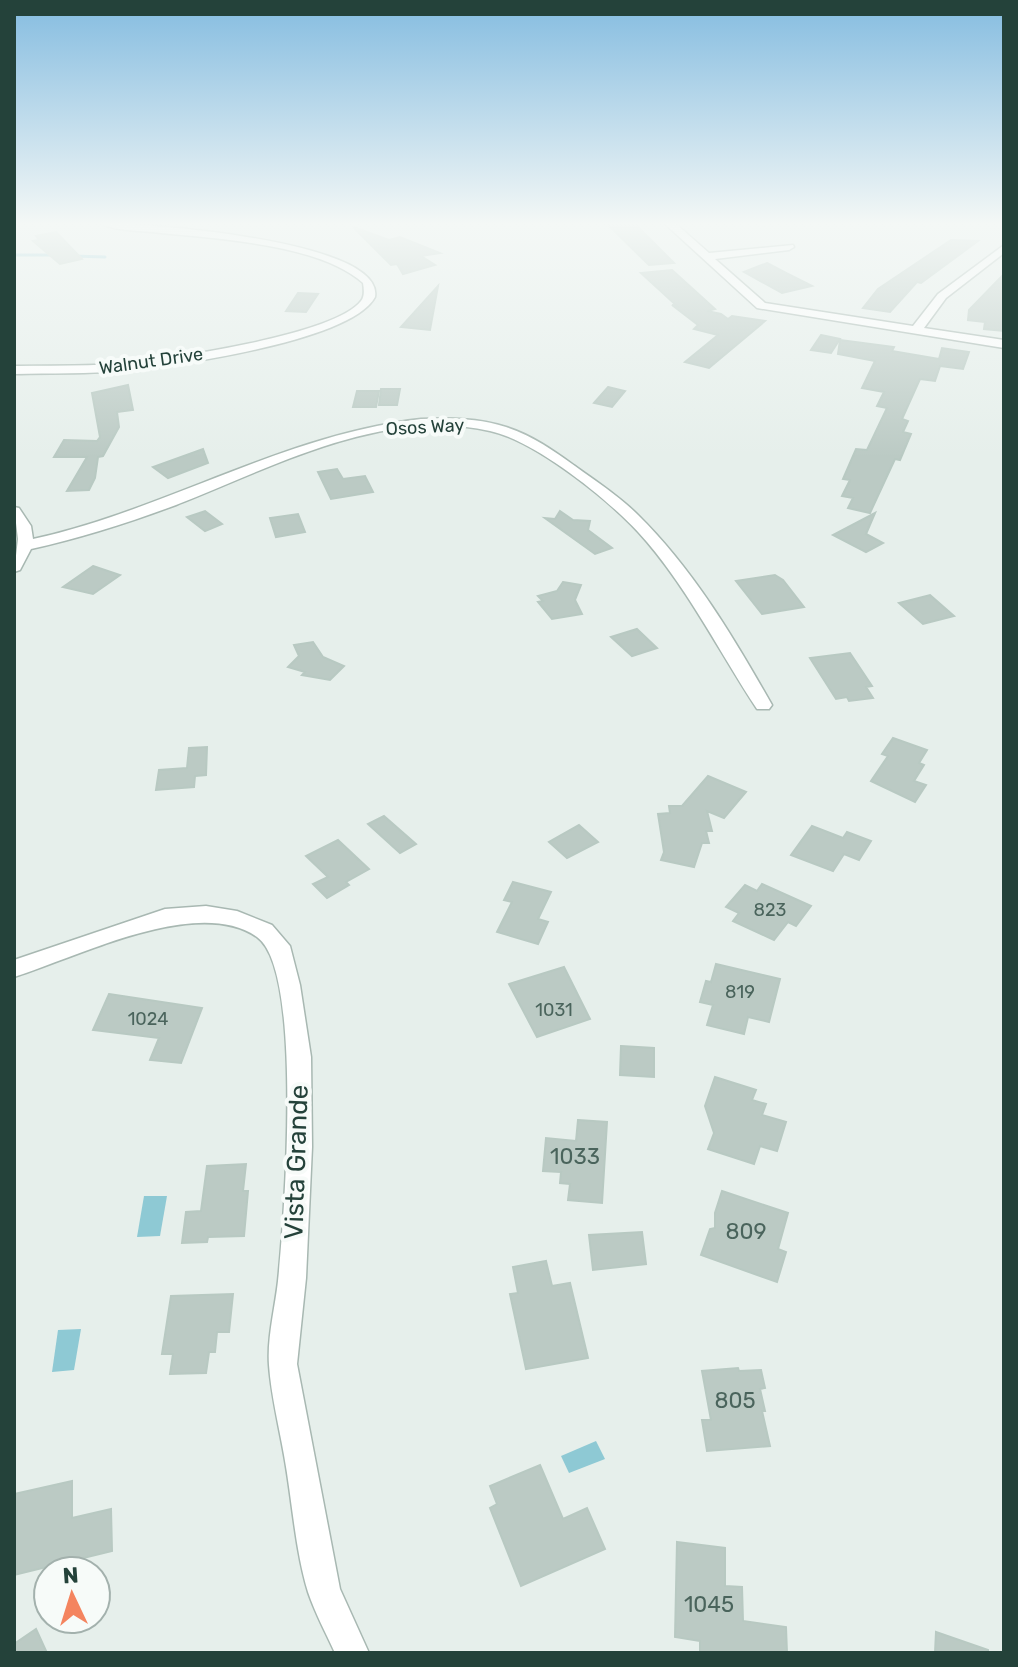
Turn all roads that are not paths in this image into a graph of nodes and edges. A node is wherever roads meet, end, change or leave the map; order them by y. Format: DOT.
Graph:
graph roads {
  1 [pos="366,301"];
  2 [pos="755,301"];
  3 [pos="938,301"];
  4 [pos="916,331"];
  5 [pos="1004,344"];
  6 [pos="14,370"];
  7 [pos="14,511"];
  8 [pos="28,545"];
  9 [pos="14,567"];
  10 [pos="763,705"];
  11 [pos="14,969"];
  12 [pos="352,1653"];
  1 -- 6 [label="street, Walnut Drive"];
  2 -- 4 [label="street"];
  3 -- 4 [label="street"];
  4 -- 5 [label="street"];
  7 -- 8 [label="street"];
  8 -- 9 [label="street"];
  8 -- 10 [label="street, Osos Way"];
  11 -- 12 [label="street, Vista Grande"];
}
